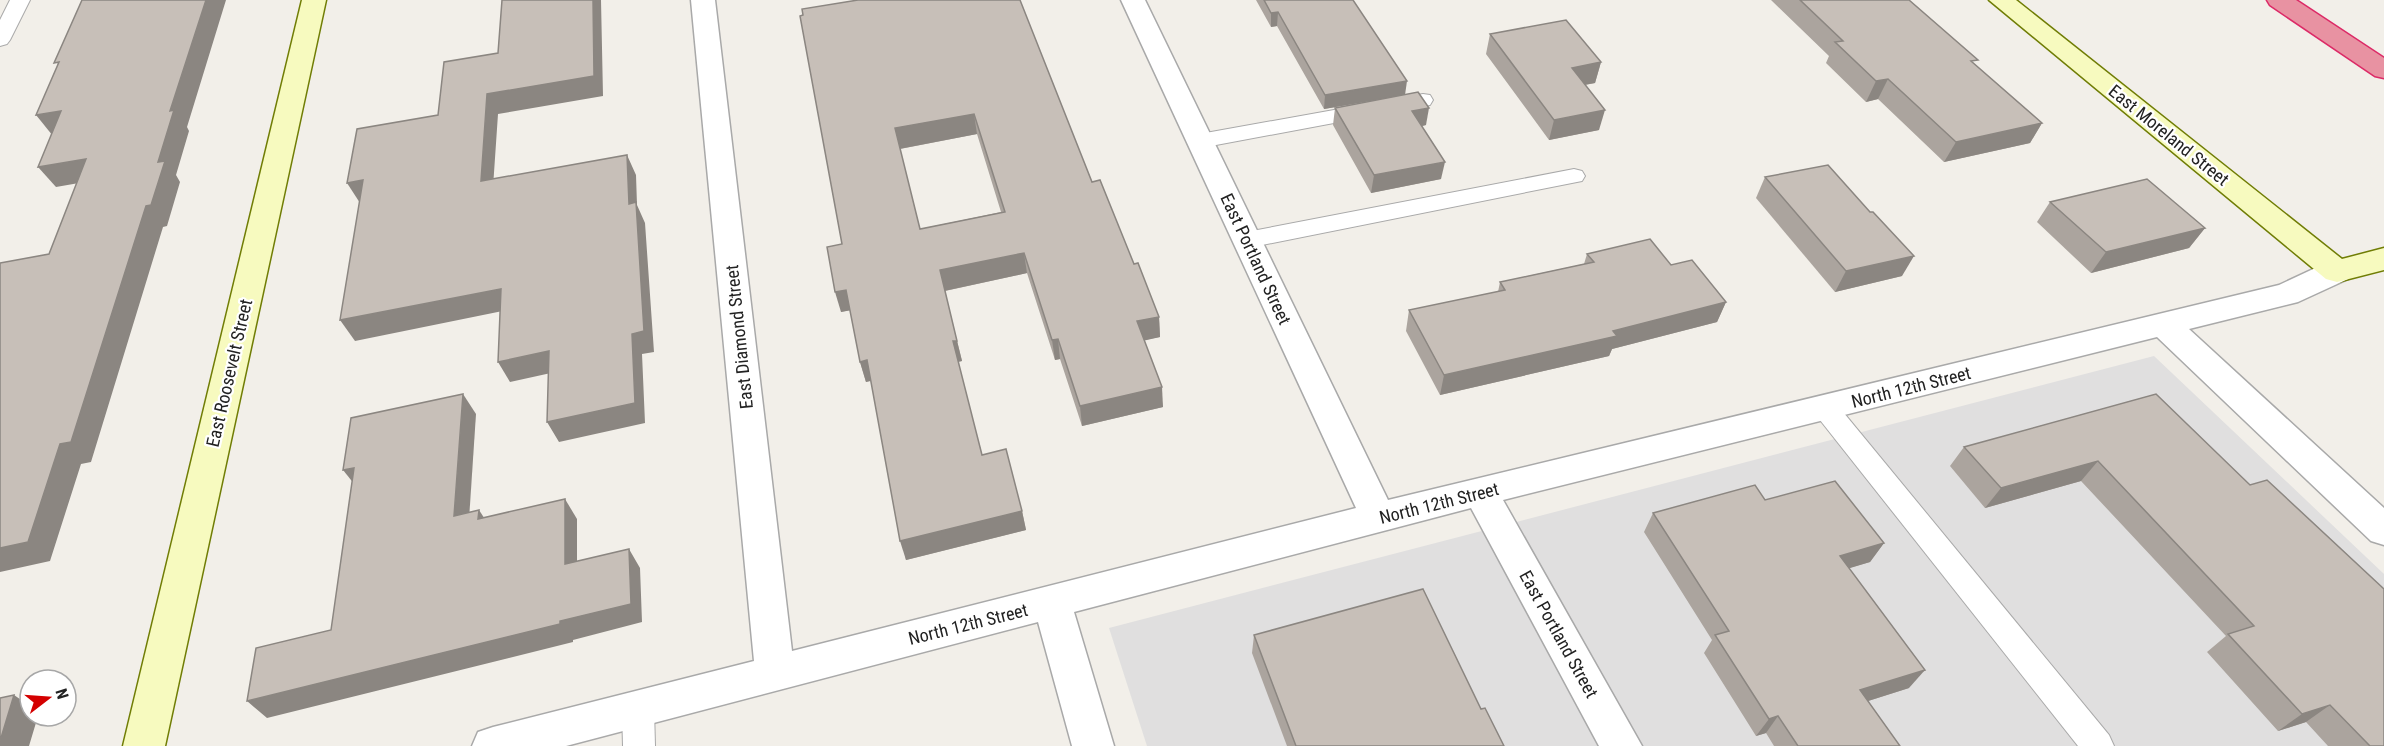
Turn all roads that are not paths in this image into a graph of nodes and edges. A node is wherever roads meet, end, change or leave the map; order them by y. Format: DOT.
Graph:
graph roads {
  1 [pos="20,0"];
  2 [pos="314,0"];
  3 [pos="703,0"];
  4 [pos="1133,0"];
  5 [pos="2001,0"];
  6 [pos="2279,0"];
  7 [pos="0,40"];
  8 [pos="2384,70"];
  9 [pos="1423,100"];
  10 [pos="1200,141"];
  11 [pos="1574,176"];
  12 [pos="1247,240"];
  13 [pos="2384,259"];
  14 [pos="2337,271"];
  15 [pos="2164,325"];
  16 [pos="1825,408"];
  17 [pos="1480,492"];
  18 [pos="1379,518"];
  19 [pos="2384,530"];
  20 [pos="1052,602"];
  21 [pos="775,674"];
  22 [pos="638,708"];
  23 [pos="144,746"];
  24 [pos="493,746"];
  25 [pos="639,746"];
  26 [pos="1093,746"];
  27 [pos="1621,746"];
  28 [pos="2098,746"];
  1 -- 7 [label="lane"];
  2 -- 23 [label="street, East Roosevelt Street"];
  3 -- 21 [label="street, East Diamond Street"];
  4 -- 10 [label="street, East Portland Street"];
  5 -- 14 [label="street, East Moreland Street"];
  6 -- 8 [label="highway"];
  9 -- 10 [label="lane"];
  10 -- 12 [label="street, East Portland Street"];
  11 -- 12 [label="lane"];
  12 -- 18 [label="street, East Portland Street"];
  13 -- 14 [label="street, North 12th Street"];
  14 -- 15 [label="street, North 12th Street"];
  15 -- 16 [label="street, North 12th Street"];
  15 -- 19 [label="street"];
  16 -- 17 [label="street, North 12th Street"];
  16 -- 28 [label="lane"];
  17 -- 18 [label="street, North 12th Street"];
  17 -- 27 [label="street, East Portland Street"];
  18 -- 20 [label="street, North 12th Street"];
  20 -- 21 [label="street, North 12th Street"];
  20 -- 26 [label="street"];
  21 -- 22 [label="street, North 12th Street"];
  22 -- 24 [label="street, North 12th Street"];
  22 -- 25 [label="lane"];
}
